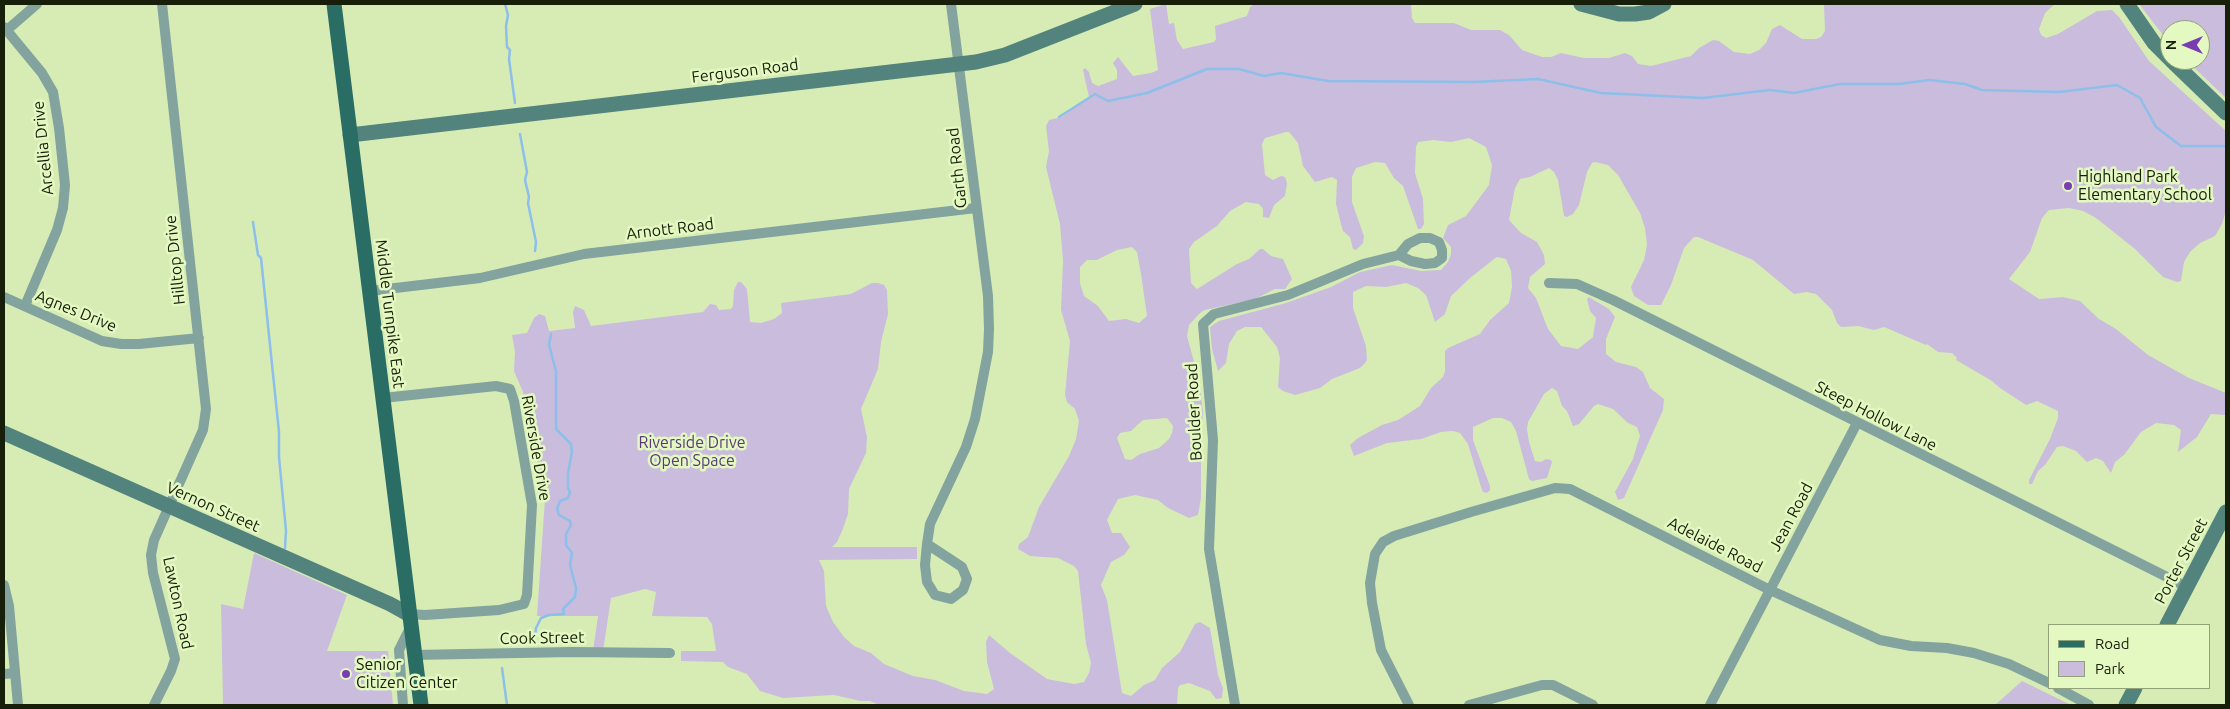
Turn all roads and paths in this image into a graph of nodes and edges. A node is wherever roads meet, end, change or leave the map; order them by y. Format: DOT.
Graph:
graph roads {
  1 [pos="37,4"];
  2 [pos="162,4"];
  3 [pos="334,4"];
  4 [pos="951,4"];
  5 [pos="1135,4"];
  6 [pos="1581,4"];
  7 [pos="1664,4"];
  8 [pos="2127,4"];
  9 [pos="5,28"];
  10 [pos="2160,49"];
  11 [pos="960,64"];
  12 [pos="2181,70"];
  13 [pos="2226,113"];
  14 [pos="350,135"];
  15 [pos="976,208"];
  16 [pos="1399,255"];
  17 [pos="1549,284"];
  18 [pos="370,291"];
  19 [pos="4,296"];
  20 [pos="25,306"];
  21 [pos="198,338"];
  22 [pos="384,398"];
  23 [pos="1857,423"];
  24 [pos="4,433"];
  25 [pos="168,506"];
  26 [pos="2226,512"];
  27 [pos="927,544"];
  28 [pos="4,585"];
  29 [pos="2187,587"];
  30 [pos="1770,590"];
  31 [pos="409,621"];
  32 [pos="2168,624"];
  33 [pos="670,653"];
  34 [pos="414,655"];
  35 [pos="15,673"];
  36 [pos="4,674"];
  37 [pos="2048,683"];
  38 [pos="2060,689"];
  39 [pos="2134,689"];
  40 [pos="18,705"];
  41 [pos="154,705"];
  42 [pos="403,705"];
  43 [pos="421,705"];
  44 [pos="1235,705"];
  45 [pos="1409,705"];
  46 [pos="1469,705"];
  47 [pos="1593,705"];
  48 [pos="1710,705"];
  49 [pos="2089,705"];
  50 [pos="2126,705"];
  1 -- 9 [label="street"];
  2 -- 21 [label="street, Hilltop Drive"];
  3 -- 14 [label="main road, Middle Turnpike East"];
  4 -- 11 [label="street, Garth Road"];
  5 -- 11 [label="street, Ferguson Road"];
  6 -- 7 [label="street"];
  8 -- 10 [label="street"];
  9 -- 20 [label="street, Arcellia Drive"];
  11 -- 14 [label="street, Ferguson Road"];
  11 -- 15 [label="street, Garth Road"];
  12 -- 13 [label="street"];
  14 -- 18 [label="main road, Middle Turnpike East"];
  15 -- 18 [label="street, Arnott Road"];
  15 -- 27 [label="street, Garth Road"];
  16 -- 44 [label="street, Boulder Road"];
  17 -- 23 [label="street, Steep Hollow Lane"];
  18 -- 22 [label="main road, Middle Turnpike East"];
  19 -- 20 [label="street, Agnes Drive"];
  20 -- 21 [label="street, Agnes Drive"];
  21 -- 25 [label="street, Hilltop Drive"];
  22 -- 31 [label="main road, Middle Turnpike East"];
  22 -- 31 [label="street, Riverside Drive"];
  23 -- 29 [label="street, Steep Hollow Lane"];
  23 -- 30 [label="street, Jean Road"];
  24 -- 25 [label="street, Vernon Street"];
  25 -- 31 [label="street, Vernon Street"];
  25 -- 41 [label="street, Lawton Road"];
  26 -- 29 [label="street, Porter Street"];
  27 -- 27 [label="street, Garth Road"];
  28 -- 35 [label="street"];
  29 -- 32 [label="street, Porter Street"];
  30 -- 37 [label="street, Adelaide Road"];
  30 -- 45 [label="street, Adelaide Road"];
  30 -- 48 [label="street, Jean Road"];
  31 -- 34 [label="main road, Middle Turnpike East"];
  31 -- 42 [label="street"];
  33 -- 34 [label="street, Cook Street"];
  34 -- 43 [label="main road, Middle Turnpike East"];
  35 -- 36 [label="street"];
  35 -- 40 [label="street"];
  38 -- 49 [label="street"];
  39 -- 50 [label="street"];
  46 -- 47 [label="street"];
}
